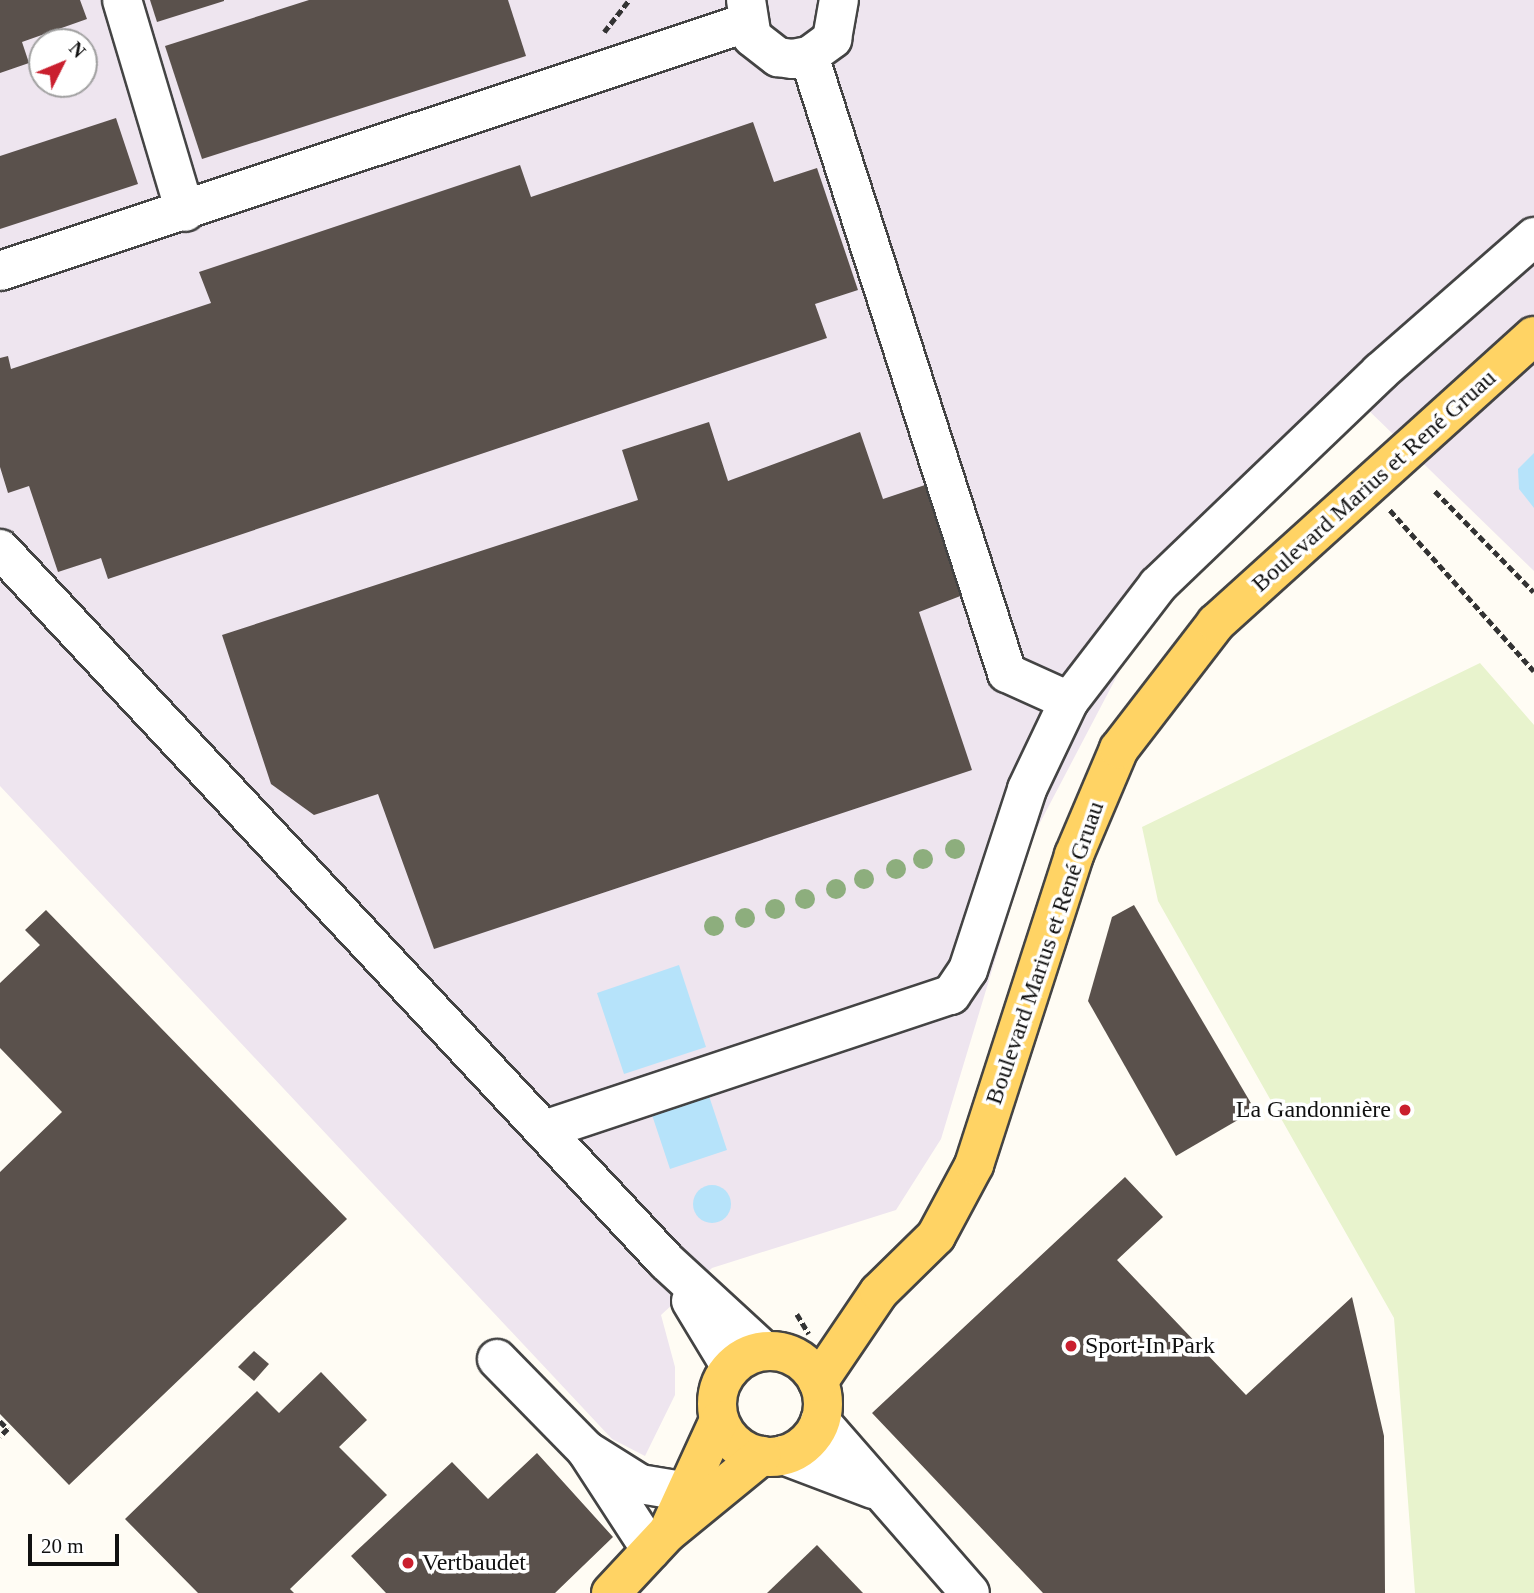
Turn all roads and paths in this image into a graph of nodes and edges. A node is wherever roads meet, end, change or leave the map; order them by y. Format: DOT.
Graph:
graph roads {
  1 [pos="122,0"];
  2 [pos="629,0"];
  3 [pos="839,0"];
  4 [pos="746,11"];
  5 [pos="597,37"];
  6 [pos="809,57"];
  7 [pos="185,212"];
  8 [pos="1534,237"];
  9 [pos="0,271"];
  10 [pos="1534,336"];
  11 [pos="1435,491"];
  12 [pos="1407,529"];
  13 [pos="0,549"];
  14 [pos="1534,592"];
  15 [pos="1534,671"];
  16 [pos="1069,701"];
  17 [pos="544,1130"];
  18 [pos="879,1292"];
  19 [pos="760,1357"];
  20 [pos="497,1359"];
  21 [pos="818,1382"];
  22 [pos="719,1420"];
  23 [pos="0,1421"];
  24 [pos="820,1421"];
  25 [pos="0,1437"];
  26 [pos="586,1450"];
  27 [pos="772,1456"];
  28 [pos="873,1489"];
  29 [pos="688,1492"];
  30 [pos="659,1542"];
  31 [pos="611,1593"];
  32 [pos="970,1593"];
  1 -- 7 [label="lane"];
  2 -- 5 [label="path"];
  3 -- 6 [label="lane"];
  4 -- 6 [label="lane"];
  4 -- 7 [label="lane"];
  6 -- 16 [label="lane"];
  7 -- 9 [label="lane"];
  8 -- 16 [label="lane"];
  10 -- 18 [label="main road, Boulevard Marius et René Gruau"];
  11 -- 14 [label="path"];
  12 -- 15 [label="path"];
  13 -- 17 [label="lane"];
  16 -- 17 [label="lane"];
  17 -- 19 [label="lane"];
  18 -- 19 [label="main road, Boulevard Marius et René Gruau"];
  18 -- 21 [label="main road, Boulevard Marius et René Gruau"];
  19 -- 21 [label="main road"];
  19 -- 22 [label="main road"];
  20 -- 26 [label="lane"];
  21 -- 24 [label="main road"];
  22 -- 27 [label="main road"];
  22 -- 29 [label="main road"];
  23 -- 25 [label="path"];
  24 -- 27 [label="main road"];
  24 -- 28 [label="lane"];
  26 -- 29 [label="lane"];
  26 -- 30 [label="lane"];
  27 -- 28 [label="lane"];
  27 -- 30 [label="main road"];
  28 -- 32 [label="lane"];
  29 -- 30 [label="main road"];
  30 -- 31 [label="main road"];
}
